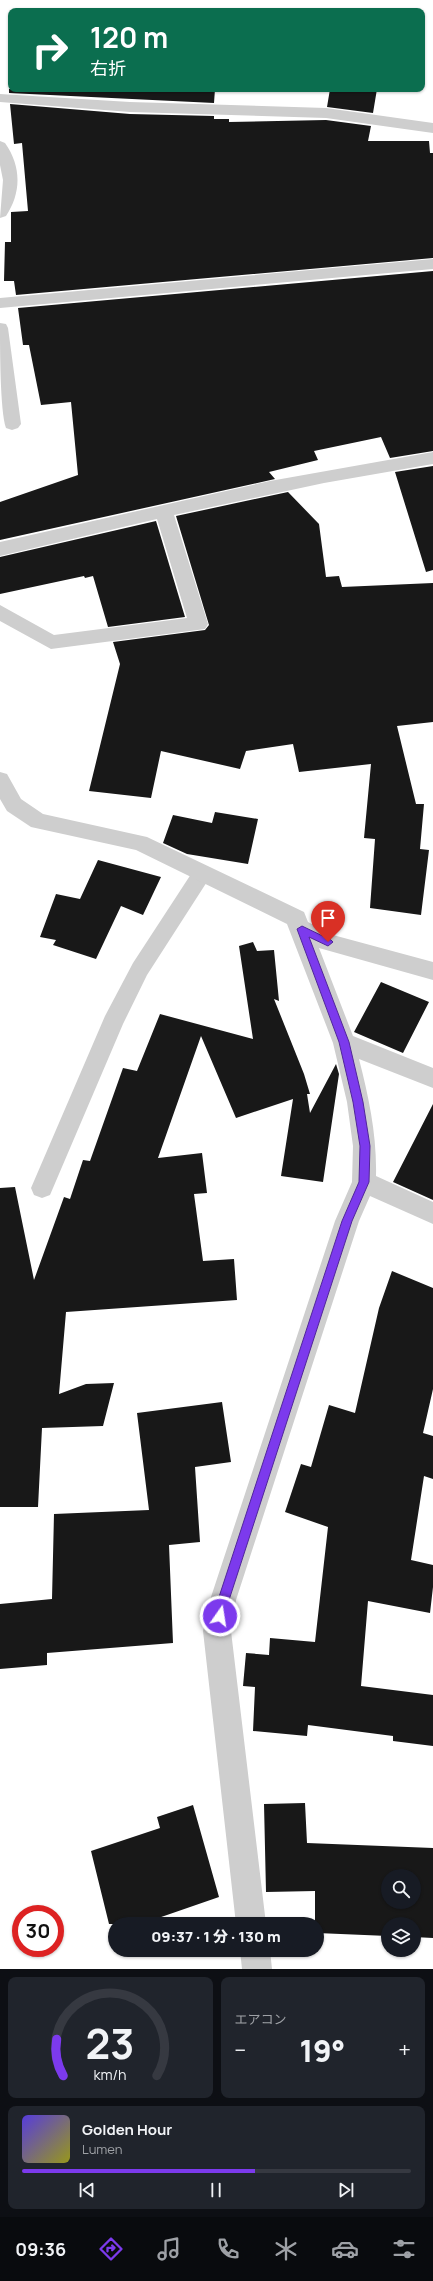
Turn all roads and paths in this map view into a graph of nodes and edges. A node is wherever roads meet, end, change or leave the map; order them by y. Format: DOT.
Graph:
graph roads {
  1 [pos="81,96"];
  2 [pos="0,98"];
  3 [pos="433,128"];
  4 [pos="0,146"];
  5 [pos="0,213"];
  6 [pos="433,264"];
  7 [pos="0,303"];
  8 [pos="0,328"];
  9 [pos="3,377"];
  10 [pos="12,424"];
  11 [pos="433,458"];
  12 [pos="164,510"];
  13 [pos="0,549"];
  14 [pos="0,612"];
  15 [pos="0,780"];
  16 [pos="202,874"];
  17 [pos="302,929"];
  18 [pos="433,971"];
  19 [pos="344,1042"];
  20 [pos="433,1078"];
  21 [pos="364,1182"];
  22 [pos="42,1188"];
  23 [pos="433,1212"];
  24 [pos="251,1917"];
  25 [pos="256,1957"];
  26 [pos="257,1969"];
  1 -- 2 [label="street"];
  1 -- 3 [label="street"];
  4 -- 5 [label="street"];
  6 -- 7 [label="street"];
  8 -- 9 [label="street"];
  9 -- 10 [label="street"];
  11 -- 12 [label="street"];
  12 -- 13 [label="street"];
  12 -- 14 [label="street"];
  15 -- 16 [label="street"];
  16 -- 17 [label="street"];
  16 -- 22 [label="lane"];
  17 -- 18 [label="street"];
  17 -- 19 [label="street"];
  19 -- 20 [label="street"];
  19 -- 21 [label="street"];
  21 -- 23 [label="street"];
  21 -- 24 [label="street"];
  25 -- 26 [label="street"];
}
